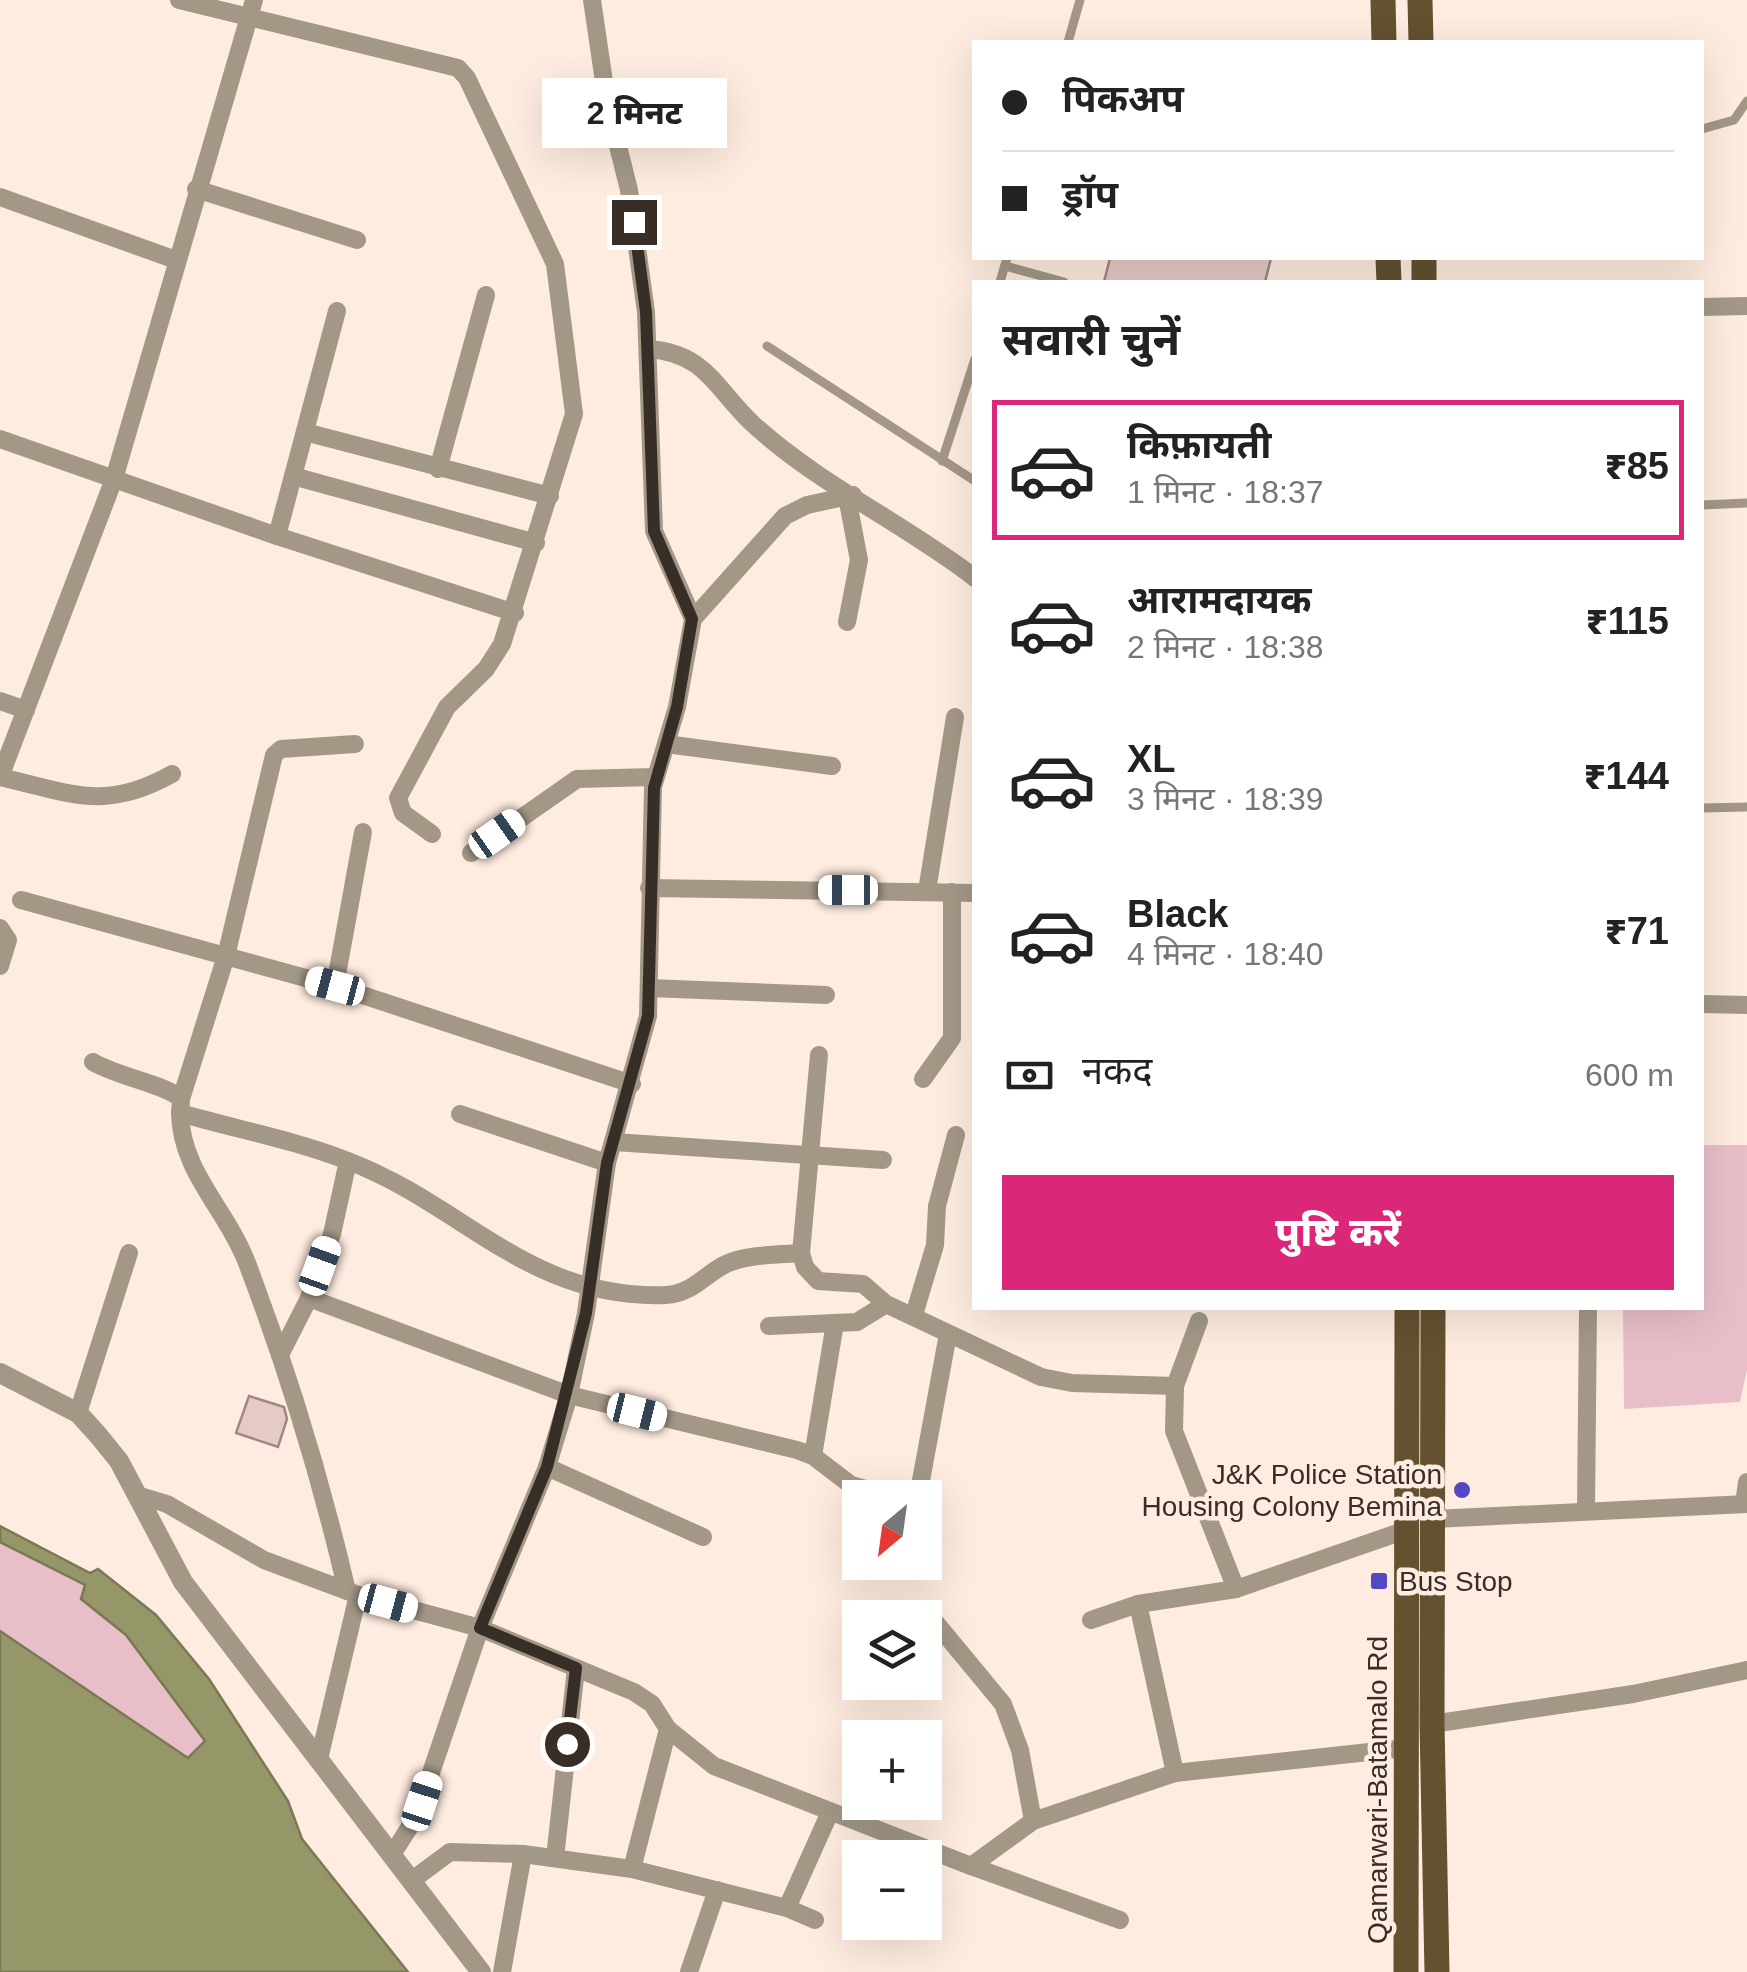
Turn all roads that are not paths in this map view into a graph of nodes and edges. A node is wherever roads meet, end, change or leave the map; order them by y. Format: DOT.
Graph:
graph roads {
  1 [pos="179,0"];
  2 [pos="254,0"];
  3 [pos="592,0"];
  4 [pos="1080,0"];
  5 [pos="1384,0"];
  6 [pos="1420,0"];
  7 [pos="248,19"];
  8 [pos="1069,40"];
  9 [pos="1384,40"];
  10 [pos="1421,40"];
  11 [pos="1747,101"];
  12 [pos="1704,128"];
  13 [pos="196,189"];
  14 [pos="0,197"];
  15 [pos="357,240"];
  16 [pos="176,260"];
  17 [pos="1006,262"];
  18 [pos="1058,280"];
  19 [pos="486,295"];
  20 [pos="1704,306"];
  21 [pos="1747,306"];
  22 [pos="337,310"];
  23 [pos="767,346"];
  24 [pos="648,350"];
  25 [pos="972,368"];
  26 [pos="305,432"];
  27 [pos="0,438"];
  28 [pos="942,461"];
  29 [pos="438,468"];
  30 [pos="293,476"];
  31 [pos="972,478"];
  32 [pos="114,479"];
  33 [pos="550,496"];
  34 [pos="850,496"];
  35 [pos="1747,503"];
  36 [pos="1704,506"];
  37 [pos="277,536"];
  38 [pos="536,543"];
  39 [pos="972,576"];
  40 [pos="515,613"];
  41 [pos="692,619"];
  42 [pos="847,622"];
  43 [pos="0,701"];
  44 [pos="26,710"];
  45 [pos="955,717"];
  46 [pos="355,744"];
  47 [pos="666,744"];
  48 [pos="832,766"];
  49 [pos="172,774"];
  50 [pos="0,777"];
  51 [pos="655,777"];
  52 [pos="1747,807"];
  53 [pos="1704,808"];
  54 [pos="363,832"];
  55 [pos="432,834"];
  56 [pos="470,852"];
  57 [pos="649,888"];
  58 [pos="927,892"];
  59 [pos="952,892"];
  60 [pos="972,893"];
  61 [pos="21,900"];
  62 [pos="0,928"];
  63 [pos="226,956"];
  64 [pos="0,966"];
  65 [pos="335,986"];
  66 [pos="649,988"];
  67 [pos="826,995"];
  68 [pos="1704,1004"];
  69 [pos="1747,1005"];
  70 [pos="820,1055"];
  71 [pos="93,1062"];
  72 [pos="923,1079"];
  73 [pos="632,1084"];
  74 [pos="180,1106"];
  75 [pos="460,1114"];
  76 [pos="956,1135"];
  77 [pos="614,1142"];
  78 [pos="813,1156"];
  79 [pos="883,1160"];
  80 [pos="348,1161"];
  81 [pos="607,1163"];
  82 [pos="801,1252"];
  83 [pos="129,1253"];
  84 [pos="588,1286"];
  85 [pos="309,1298"];
  86 [pos="886,1304"];
  87 [pos="1407,1310"];
  88 [pos="1433,1310"];
  89 [pos="1588,1310"];
  90 [pos="914,1315"];
  91 [pos="1200,1321"];
  92 [pos="835,1323"];
  93 [pos="770,1326"];
  94 [pos="948,1334"];
  95 [pos="280,1355"];
  96 [pos="0,1372"];
  97 [pos="1175,1386"];
  98 [pos="568,1395"];
  99 [pos="78,1413"];
  100 [pos="814,1456"];
  101 [pos="547,1467"];
  102 [pos="846,1480"];
  103 [pos="921,1480"];
  104 [pos="1747,1482"];
  105 [pos="137,1495"];
  106 [pos="1746,1504"];
  107 [pos="1586,1509"];
  108 [pos="1434,1518"];
  109 [pos="1409,1529"];
  110 [pos="703,1537"];
  111 [pos="1236,1588"];
  112 [pos="352,1593"];
  113 [pos="1138,1604"];
  114 [pos="1091,1620"];
  115 [pos="480,1628"];
  116 [pos="942,1631"];
  117 [pos="576,1668"];
  118 [pos="1747,1670"];
  119 [pos="1432,1724"];
  120 [pos="668,1729"];
  121 [pos="1406,1748"];
  122 [pos="320,1755"];
  123 [pos="1175,1772"];
  124 [pos="830,1812"];
  125 [pos="1033,1821"];
  126 [pos="392,1853"];
  127 [pos="524,1854"];
  128 [pos="555,1858"];
  129 [pos="971,1866"];
  130 [pos="632,1869"];
  131 [pos="412,1881"];
  132 [pos="718,1890"];
  133 [pos="787,1908"];
  134 [pos="815,1920"];
  135 [pos="1120,1920"];
  136 [pos="481,1972"];
  137 [pos="502,1972"];
  138 [pos="689,1972"];
  139 [pos="1406,1972"];
  140 [pos="1437,1972"];
  1 -- 7 [label="street"];
  2 -- 7 [label="street"];
  3 -- 24 [label="street"];
  4 -- 8 [label="lane"];
  5 -- 9 [label="main road"];
  6 -- 10 [label="main road"];
  7 -- 13 [label="street"];
  7 -- 33 [label="street"];
  11 -- 12 [label="lane"];
  13 -- 15 [label="street"];
  13 -- 16 [label="street"];
  14 -- 16 [label="street"];
  16 -- 32 [label="street"];
  17 -- 18 [label="lane"];
  19 -- 29 [label="street"];
  20 -- 21 [label="street"];
  22 -- 26 [label="street"];
  23 -- 28 [label="lane"];
  24 -- 34 [label="street"];
  24 -- 41 [label="street"];
  25 -- 28 [label="lane"];
  26 -- 29 [label="street"];
  26 -- 30 [label="street"];
  27 -- 32 [label="street"];
  28 -- 31 [label="lane"];
  29 -- 33 [label="street"];
  30 -- 37 [label="street"];
  30 -- 38 [label="street"];
  32 -- 37 [label="street"];
  32 -- 44 [label="street"];
  33 -- 38 [label="street"];
  34 -- 39 [label="street"];
  34 -- 41 [label="street"];
  34 -- 42 [label="street"];
  35 -- 36 [label="lane"];
  37 -- 40 [label="street"];
  38 -- 40 [label="street"];
  40 -- 55 [label="street"];
  41 -- 47 [label="street"];
  43 -- 44 [label="street"];
  44 -- 50 [label="street"];
  45 -- 58 [label="street"];
  46 -- 63 [label="street"];
  47 -- 48 [label="street"];
  47 -- 51 [label="street"];
  49 -- 50 [label="street"];
  51 -- 56 [label="street"];
  51 -- 57 [label="street"];
  52 -- 53 [label="lane"];
  54 -- 65 [label="street"];
  57 -- 58 [label="street"];
  57 -- 66 [label="street"];
  58 -- 59 [label="street"];
  59 -- 60 [label="street"];
  59 -- 72 [label="street"];
  61 -- 63 [label="street"];
  62 -- 64 [label="street"];
  63 -- 65 [label="street"];
  63 -- 74 [label="street"];
  65 -- 73 [label="street"];
  66 -- 67 [label="street"];
  66 -- 73 [label="street"];
  68 -- 69 [label="street"];
  70 -- 78 [label="street"];
  71 -- 74 [label="street"];
  73 -- 77 [label="street"];
  74 -- 80 [label="street"];
  74 -- 95 [label="street"];
  75 -- 81 [label="street"];
  76 -- 90 [label="street"];
  77 -- 78 [label="street"];
  77 -- 81 [label="street"];
  78 -- 79 [label="street"];
  78 -- 82 [label="street"];
  80 -- 84 [label="street"];
  80 -- 85 [label="street"];
  81 -- 84 [label="street"];
  82 -- 84 [label="street"];
  82 -- 86 [label="street"];
  83 -- 99 [label="street"];
  84 -- 98 [label="street"];
  85 -- 95 [label="street"];
  85 -- 98 [label="street"];
  86 -- 90 [label="street"];
  86 -- 92 [label="street"];
  87 -- 109 [label="main road, Qamarwari-Batamalo Rd"];
  88 -- 108 [label="main road, Qamarwari-Batamalo Rd"];
  89 -- 107 [label="street"];
  90 -- 94 [label="street"];
  91 -- 97 [label="street"];
  92 -- 93 [label="street"];
  92 -- 100 [label="street"];
  94 -- 97 [label="street"];
  94 -- 103 [label="street"];
  95 -- 112 [label="street"];
  96 -- 99 [label="street"];
  97 -- 111 [label="street"];
  98 -- 100 [label="street"];
  98 -- 101 [label="street"];
  99 -- 105 [label="street"];
  100 -- 102 [label="street"];
  101 -- 110 [label="street"];
  101 -- 115 [label="street"];
  104 -- 106 [label="street"];
  105 -- 112 [label="street"];
  105 -- 122 [label="street"];
  106 -- 107 [label="street"];
  107 -- 108 [label="street"];
  108 -- 119 [label="main road, Qamarwari-Batamalo Rd"];
  109 -- 111 [label="street"];
  109 -- 121 [label="main road, Qamarwari-Batamalo Rd"];
  111 -- 113 [label="street"];
  112 -- 115 [label="street"];
  112 -- 122 [label="street"];
  113 -- 114 [label="street"];
  113 -- 123 [label="street"];
  115 -- 117 [label="street"];
  115 -- 126 [label="street"];
  116 -- 125 [label="street"];
  117 -- 120 [label="street"];
  117 -- 128 [label="street"];
  118 -- 119 [label="street"];
  119 -- 140 [label="main road, Qamarwari-Batamalo Rd"];
  120 -- 124 [label="street"];
  120 -- 130 [label="street"];
  121 -- 123 [label="street"];
  121 -- 139 [label="main road, Qamarwari-Batamalo Rd"];
  122 -- 126 [label="street"];
  123 -- 125 [label="street"];
  124 -- 129 [label="street"];
  124 -- 133 [label="street"];
  125 -- 129 [label="street"];
  126 -- 131 [label="street"];
  127 -- 128 [label="street"];
  127 -- 131 [label="street"];
  127 -- 137 [label="street"];
  128 -- 130 [label="street"];
  129 -- 135 [label="street"];
  130 -- 132 [label="street"];
  131 -- 136 [label="street"];
  132 -- 133 [label="street"];
  132 -- 138 [label="street"];
  133 -- 134 [label="street"];
}
